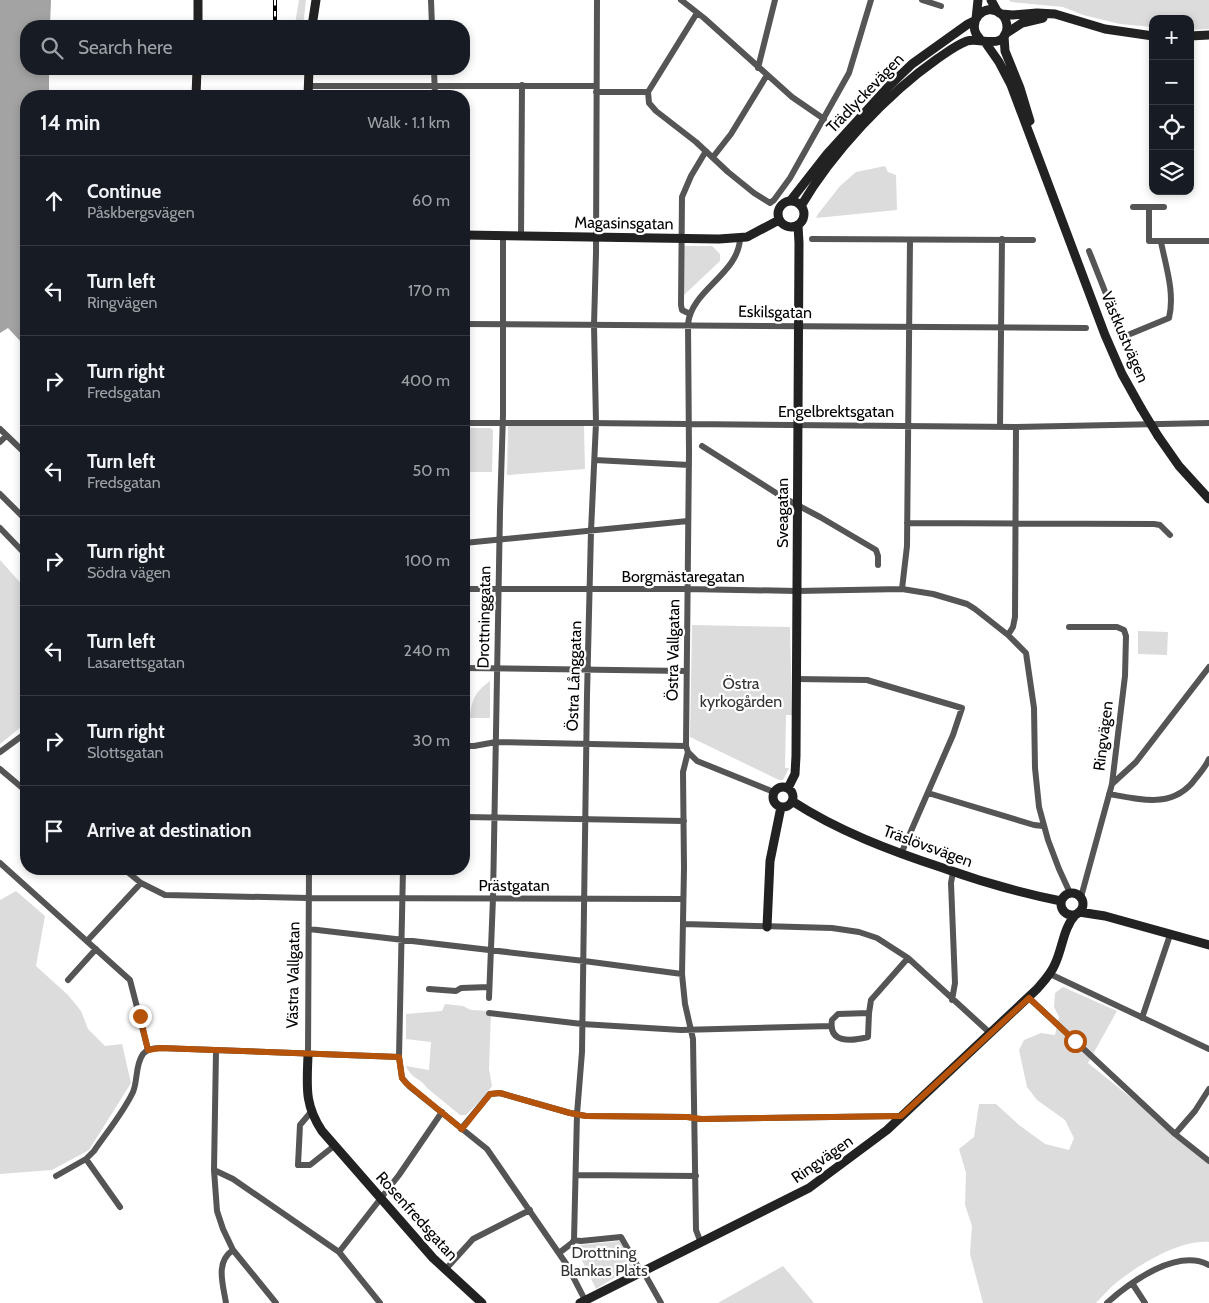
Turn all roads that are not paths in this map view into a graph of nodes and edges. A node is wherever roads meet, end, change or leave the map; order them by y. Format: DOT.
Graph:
graph roads {
  1 [pos="198,0"];
  2 [pos="316,0"];
  3 [pos="431,0"];
  4 [pos="597,0"];
  5 [pos="682,0"];
  6 [pos="776,0"];
  7 [pos="871,0"];
  8 [pos="922,0"];
  9 [pos="978,0"];
  10 [pos="991,0"];
  11 [pos="940,6"];
  12 [pos="999,12"];
  13 [pos="697,13"];
  14 [pos="198,20"];
  15 [pos="313,20"];
  16 [pos="432,20"];
  17 [pos="975,20"];
  18 [pos="1078,22"];
  19 [pos="1004,35"];
  20 [pos="1209,35"];
  21 [pos="1149,36"];
  22 [pos="1194,36"];
  23 [pos="982,41"];
  24 [pos="758,68"];
  25 [pos="197,75"];
  26 [pos="309,75"];
  27 [pos="434,75"];
  28 [pos="767,75"];
  29 [pos="522,85"];
  30 [pos="308,86"];
  31 [pos="435,86"];
  32 [pos="596,89"];
  33 [pos="196,90"];
  34 [pos="308,90"];
  35 [pos="435,90"];
  36 [pos="648,92"];
  37 [pos="824,119"];
  38 [pos="706,151"];
  39 [pos="713,157"];
  40 [pos="1043,170"];
  41 [pos="791,200"];
  42 [pos="801,206"];
  43 [pos="1134,207"];
  44 [pos="1149,207"];
  45 [pos="1164,208"];
  46 [pos="779,220"];
  47 [pos="798,225"];
  48 [pos="470,236"];
  49 [pos="503,236"];
  50 [pos="798,236"];
  51 [pos="521,237"];
  52 [pos="596,238"];
  53 [pos="740,238"];
  54 [pos="681,239"];
  55 [pos="812,239"];
  56 [pos="1002,239"];
  57 [pos="910,240"];
  58 [pos="1033,240"];
  59 [pos="1161,242"];
  60 [pos="1209,242"];
  61 [pos="1089,251"];
  62 [pos="690,314"];
  63 [pos="470,324"];
  64 [pos="594,324"];
  65 [pos="688,324"];
  66 [pos="503,325"];
  67 [pos="798,326"];
  68 [pos="910,327"];
  69 [pos="1001,328"];
  70 [pos="1086,328"];
  71 [pos="470,423"];
  72 [pos="596,423"];
  73 [pos="503,424"];
  74 [pos="688,424"];
  75 [pos="1209,424"];
  76 [pos="797,425"];
  77 [pos="909,425"];
  78 [pos="1000,427"];
  79 [pos="1016,427"];
  80 [pos="0,429"];
  81 [pos="6,436"];
  82 [pos="0,442"];
  83 [pos="702,446"];
  84 [pos="20,449"];
  85 [pos="595,460"];
  86 [pos="689,465"];
  87 [pos="0,494"];
  88 [pos="1209,499"];
  89 [pos="798,505"];
  90 [pos="20,514"];
  91 [pos="688,521"];
  92 [pos="907,523"];
  93 [pos="1016,524"];
  94 [pos="0,528"];
  95 [pos="591,531"];
  96 [pos="1170,535"];
  97 [pos="499,540"];
  98 [pos="470,542"];
  99 [pos="20,549"];
  100 [pos="878,566"];
  101 [pos="470,589"];
  102 [pos="498,589"];
  103 [pos="687,589"];
  104 [pos="590,590"];
  105 [pos="902,590"];
  106 [pos="797,591"];
  107 [pos="1070,627"];
  108 [pos="1008,635"];
  109 [pos="1209,667"];
  110 [pos="470,668"];
  111 [pos="497,668"];
  112 [pos="588,669"];
  113 [pos="686,671"];
  114 [pos="796,679"];
  115 [pos="20,737"];
  116 [pos="496,742"];
  117 [pos="586,744"];
  118 [pos="470,746"];
  119 [pos="687,749"];
  120 [pos="0,752"];
  121 [pos="1209,759"];
  122 [pos="0,769"];
  123 [pos="1112,784"];
  124 [pos="20,785"];
  125 [pos="788,788"];
  126 [pos="774,792"];
  127 [pos="928,793"];
  128 [pos="1110,794"];
  129 [pos="792,801"];
  130 [pos="781,808"];
  131 [pos="470,817"];
  132 [pos="494,818"];
  133 [pos="584,819"];
  134 [pos="684,821"];
  135 [pos="1043,826"];
  136 [pos="901,854"];
  137 [pos="0,863"];
  138 [pos="953,872"];
  139 [pos="131,875"];
  140 [pos="308,875"];
  141 [pos="402,875"];
  142 [pos="141,883"];
  143 [pos="1070,893"];
  144 [pos="308,898"];
  145 [pos="401,898"];
  146 [pos="493,898"];
  147 [pos="583,899"];
  148 [pos="683,899"];
  149 [pos="1061,901"];
  150 [pos="1080,907"];
  151 [pos="1064,911"];
  152 [pos="683,924"];
  153 [pos="767,927"];
  154 [pos="309,929"];
  155 [pos="1066,930"];
  156 [pos="1170,935"];
  157 [pos="401,940"];
  158 [pos="87,941"];
  159 [pos="1209,945"];
  160 [pos="96,949"];
  161 [pos="491,951"];
  162 [pos="908,958"];
  163 [pos="584,961"];
  164 [pos="682,974"];
  165 [pos="1050,974"];
  166 [pos="68,980"];
  167 [pos="489,987"];
  168 [pos="429,989"];
  169 [pos="489,998"];
  170 [pos="1029,998"];
  171 [pos="952,1000"];
  172 [pos="489,1013"];
  173 [pos="870,1013"];
  174 [pos="1142,1018"];
  175 [pos="582,1024"];
  176 [pos="831,1026"];
  177 [pos="692,1029"];
  178 [pos="990,1034"];
  179 [pos="1209,1049"];
  180 [pos="148,1050"];
  181 [pos="216,1051"];
  182 [pos="308,1055"];
  183 [pos="399,1057"];
  184 [pos="1209,1089"];
  185 [pos="311,1112"];
  186 [pos="442,1112"];
  187 [pos="577,1114"];
  188 [pos="901,1116"];
  189 [pos="695,1118"];
  190 [pos="462,1129"];
  191 [pos="1175,1134"];
  192 [pos="334,1146"];
  193 [pos="86,1159"];
  194 [pos="1209,1161"];
  195 [pos="214,1170"];
  196 [pos="576,1175"];
  197 [pos="56,1176"];
  198 [pos="696,1176"];
  199 [pos="380,1200"];
  200 [pos="120,1207"];
  201 [pos="530,1210"];
  202 [pos="574,1240"];
  203 [pos="701,1243"];
  204 [pos="233,1250"];
  205 [pos="339,1252"];
  206 [pos="560,1253"];
  207 [pos="1209,1266"];
  208 [pos="445,1270"];
  209 [pos="642,1271"];
  210 [pos="1132,1283"];
  211 [pos="582,1302"];
  212 [pos="226,1303"];
  213 [pos="276,1303"];
  214 [pos="380,1303"];
  215 [pos="482,1303"];
  216 [pos="661,1303"];
  217 [pos="1107,1303"];
  218 [pos="1145,1303"];
  1 -- 14 [label="street"];
  2 -- 15 [label="street"];
  3 -- 16 [label="street"];
  4 -- 32 [label="street, Östra Långgatan"];
  5 -- 13 [label="street"];
  6 -- 24 [label="street"];
  7 -- 37 [label="street"];
  8 -- 11 [label="street"];
  9 -- 17 [label="street"];
  10 -- 12 [label="street"];
  12 -- 17 [label="street"];
  12 -- 18 [label="street"];
  12 -- 19 [label="street"];
  13 -- 24 [label="street"];
  13 -- 36 [label="street"];
  17 -- 23 [label="street"];
  17 -- 41 [label="street, Trädlyckevägen"];
  18 -- 19 [label="street"];
  18 -- 21 [label="street"];
  19 -- 23 [label="street"];
  19 -- 40 [label="street, Västkustvägen"];
  20 -- 22 [label="street"];
  23 -- 40 [label="street, Västkustvägen"];
  23 -- 42 [label="street, Trädlyckevägen"];
  24 -- 28 [label="street"];
  25 -- 33 [label="street"];
  26 -- 30 [label="street"];
  27 -- 31 [label="street"];
  28 -- 37 [label="street"];
  28 -- 39 [label="street"];
  29 -- 31 [label="street"];
  29 -- 32 [label="street"];
  29 -- 51 [label="street"];
  30 -- 31 [label="street"];
  30 -- 34 [label="street"];
  31 -- 35 [label="street"];
  32 -- 36 [label="street"];
  32 -- 52 [label="street, Östra Långgatan"];
  36 -- 38 [label="street"];
  37 -- 39 [label="street"];
  38 -- 39 [label="street"];
  38 -- 54 [label="street"];
  40 -- 88 [label="street, Västkustvägen, bridge"];
  41 -- 42 [label="street"];
  41 -- 46 [label="street, Trädlyckevägen"];
  42 -- 47 [label="street, Trädlyckevägen"];
  43 -- 44 [label="street"];
  44 -- 45 [label="street"];
  44 -- 59 [label="street"];
  46 -- 47 [label="street"];
  46 -- 53 [label="street, Magasinsgatan"];
  47 -- 50 [label="street, Trädlyckevägen"];
  48 -- 49 [label="street, Magasinsgatan"];
  49 -- 51 [label="street, Magasinsgatan"];
  49 -- 66 [label="street, Drottninggatan"];
  50 -- 67 [label="street, Sveagatan"];
  51 -- 52 [label="street, Magasinsgatan"];
  52 -- 54 [label="street, Magasinsgatan"];
  52 -- 64 [label="street, Östra Långgatan"];
  53 -- 54 [label="street, Magasinsgatan"];
  53 -- 62 [label="street"];
  54 -- 62 [label="street"];
  55 -- 57 [label="street"];
  56 -- 57 [label="street"];
  56 -- 58 [label="street"];
  56 -- 69 [label="street"];
  57 -- 68 [label="street"];
  59 -- 60 [label="street"];
  59 -- 61 [label="street"];
  62 -- 65 [label="street"];
  63 -- 66 [label="street, Eskilsgatan"];
  64 -- 65 [label="street, Eskilsgatan"];
  64 -- 66 [label="street, Eskilsgatan"];
  64 -- 72 [label="street, Östra Långgatan"];
  65 -- 67 [label="street, Eskilsgatan"];
  65 -- 74 [label="street, Östra Vallgatan"];
  66 -- 73 [label="street, Drottninggatan"];
  67 -- 68 [label="street, Eskilsgatan"];
  67 -- 76 [label="street, Sveagatan"];
  68 -- 69 [label="street, Eskilsgatan"];
  68 -- 77 [label="street"];
  69 -- 70 [label="street, Eskilsgatan"];
  69 -- 78 [label="street"];
  71 -- 73 [label="street, Engelbrektsgatan"];
  72 -- 73 [label="street, Engelbrektsgatan"];
  72 -- 74 [label="street, Engelbrektsgatan"];
  72 -- 85 [label="street, Östra Långgatan"];
  73 -- 97 [label="street, Drottninggatan"];
  74 -- 76 [label="street, Engelbrektsgatan"];
  74 -- 86 [label="street, Östra Vallgatan"];
  75 -- 79 [label="street, Engelbrektsgatan"];
  76 -- 77 [label="street, Engelbrektsgatan"];
  76 -- 89 [label="street, Sveagatan"];
  77 -- 78 [label="street, Engelbrektsgatan"];
  77 -- 92 [label="street"];
  78 -- 79 [label="street, Engelbrektsgatan"];
  79 -- 93 [label="street"];
  80 -- 81 [label="street"];
  81 -- 82 [label="street"];
  81 -- 84 [label="street"];
  83 -- 89 [label="street"];
  85 -- 86 [label="street"];
  85 -- 95 [label="street, Östra Långgatan"];
  86 -- 91 [label="street, Östra Vallgatan"];
  87 -- 90 [label="street"];
  89 -- 100 [label="street"];
  89 -- 106 [label="street, Sveagatan"];
  91 -- 95 [label="street"];
  91 -- 103 [label="street, Östra Vallgatan"];
  92 -- 93 [label="street"];
  92 -- 105 [label="street"];
  93 -- 96 [label="street"];
  93 -- 108 [label="street"];
  94 -- 99 [label="street"];
  95 -- 97 [label="street"];
  95 -- 104 [label="street, Östra Långgatan"];
  97 -- 98 [label="street"];
  97 -- 102 [label="street, Drottninggatan"];
  101 -- 102 [label="street, Borgmästaregatan"];
  102 -- 104 [label="street, Borgmästaregatan"];
  102 -- 111 [label="street, Drottninggatan"];
  103 -- 104 [label="street, Borgmästaregatan"];
  103 -- 106 [label="street, Borgmästaregatan"];
  103 -- 113 [label="street, Östra Vallgatan"];
  104 -- 112 [label="street, Östra Långgatan"];
  105 -- 106 [label="street, Borgmästaregatan"];
  105 -- 108 [label="street, Borgmästaregatan"];
  106 -- 114 [label="street, Sveagatan"];
  107 -- 123 [label="street, Ringvägen"];
  108 -- 135 [label="street, Borgmästaregatan"];
  109 -- 123 [label="street"];
  110 -- 111 [label="street"];
  111 -- 112 [label="street"];
  111 -- 116 [label="street, Drottninggatan"];
  112 -- 113 [label="street"];
  112 -- 117 [label="street, Östra Långgatan"];
  113 -- 119 [label="street, Östra Vallgatan"];
  114 -- 125 [label="street, Sveagatan"];
  114 -- 127 [label="street"];
  115 -- 120 [label="street"];
  116 -- 117 [label="street"];
  116 -- 118 [label="street"];
  116 -- 132 [label="street, Drottninggatan"];
  117 -- 119 [label="street"];
  117 -- 133 [label="street, Östra Långgatan"];
  119 -- 126 [label="street"];
  119 -- 134 [label="street, Östra Vallgatan"];
  121 -- 128 [label="street"];
  122 -- 124 [label="street"];
  123 -- 128 [label="street, Ringvägen"];
  125 -- 126 [label="street"];
  125 -- 129 [label="street"];
  126 -- 130 [label="street"];
  127 -- 135 [label="street"];
  127 -- 136 [label="street"];
  128 -- 150 [label="street, Ringvägen"];
  129 -- 130 [label="street"];
  129 -- 136 [label="street, Träslövsvägen"];
  130 -- 153 [label="street"];
  131 -- 132 [label="street"];
  132 -- 133 [label="street"];
  132 -- 146 [label="street, Drottninggatan"];
  133 -- 134 [label="street"];
  133 -- 147 [label="street, Östra Långgatan"];
  134 -- 148 [label="street, Östra Vallgatan"];
  135 -- 143 [label="street, Borgmästaregatan"];
  136 -- 138 [label="street, Träslövsvägen"];
  137 -- 158 [label="street"];
  138 -- 149 [label="street, Träslövsvägen"];
  138 -- 171 [label="street"];
  139 -- 142 [label="street"];
  140 -- 144 [label="street, Västra Vallgatan"];
  141 -- 145 [label="street"];
  142 -- 144 [label="street, Prästgatan"];
  142 -- 158 [label="street"];
  143 -- 149 [label="street"];
  143 -- 150 [label="street"];
  144 -- 145 [label="street, Prästgatan"];
  144 -- 154 [label="street, Västra Vallgatan"];
  145 -- 146 [label="street, Prästgatan"];
  145 -- 157 [label="street"];
  146 -- 147 [label="street, Prästgatan"];
  146 -- 161 [label="street, Drottninggatan"];
  147 -- 148 [label="street, Prästgatan"];
  147 -- 163 [label="street, Östra Långgatan"];
  148 -- 152 [label="street, Östra Vallgatan"];
  149 -- 151 [label="street"];
  150 -- 151 [label="street"];
  150 -- 155 [label="street, Ringvägen"];
  150 -- 156 [label="street"];
  151 -- 155 [label="street, Ringvägen"];
  152 -- 153 [label="street"];
  152 -- 164 [label="street, Östra Vallgatan"];
  153 -- 162 [label="street"];
  154 -- 157 [label="street"];
  154 -- 182 [label="street, Västra Vallgatan"];
  155 -- 165 [label="street, Ringvägen"];
  156 -- 159 [label="street"];
  156 -- 174 [label="street"];
  157 -- 161 [label="street"];
  157 -- 183 [label="street"];
  158 -- 160 [label="street"];
  160 -- 166 [label="street"];
  160 -- 180 [label="street"];
  161 -- 163 [label="street"];
  161 -- 167 [label="street, Drottninggatan"];
  162 -- 171 [label="street"];
  162 -- 173 [label="street"];
  163 -- 164 [label="street"];
  163 -- 175 [label="street, Östra Långgatan"];
  164 -- 177 [label="street, Östra Vallgatan"];
  165 -- 170 [label="street, Ringvägen"];
  165 -- 174 [label="street"];
  167 -- 168 [label="street"];
  167 -- 169 [label="street, Drottninggatan"];
  170 -- 178 [label="street, Ringvägen"];
  170 -- 191 [label="street"];
  171 -- 178 [label="street"];
  172 -- 175 [label="street"];
  173 -- 176 [label="street"];
  173 -- 176 [label="street"];
  174 -- 179 [label="street"];
  175 -- 177 [label="street"];
  175 -- 187 [label="street, Östra Långgatan"];
  176 -- 177 [label="street"];
  177 -- 189 [label="street, Östra Vallgatan"];
  178 -- 188 [label="street, Ringvägen"];
  180 -- 181 [label="street"];
  180 -- 193 [label="street"];
  181 -- 182 [label="street"];
  181 -- 195 [label="street"];
  182 -- 183 [label="street"];
  182 -- 185 [label="street, Västra Vallgatan"];
  183 -- 186 [label="street"];
  184 -- 191 [label="street"];
  185 -- 192 [label="street, Rosenfredsgatan"];
  185 -- 192 [label="street"];
  186 -- 190 [label="street"];
  186 -- 199 [label="street"];
  187 -- 189 [label="street"];
  187 -- 190 [label="street"];
  187 -- 196 [label="street, Östra Långgatan"];
  188 -- 189 [label="street"];
  188 -- 203 [label="street, Ringvägen"];
  189 -- 198 [label="street, Östra Vallgatan"];
  190 -- 201 [label="street"];
  191 -- 194 [label="street"];
  192 -- 199 [label="street, Rosenfredsgatan"];
  193 -- 197 [label="street"];
  193 -- 200 [label="street"];
  195 -- 204 [label="street"];
  195 -- 205 [label="street"];
  196 -- 198 [label="street"];
  196 -- 202 [label="street, Östra Långgatan"];
  198 -- 203 [label="street, Östra Vallgatan"];
  199 -- 205 [label="street"];
  199 -- 208 [label="street, Rosenfredsgatan"];
  201 -- 206 [label="street"];
  201 -- 208 [label="street"];
  202 -- 206 [label="street"];
  202 -- 209 [label="street"];
  203 -- 209 [label="street, Ringvägen"];
  204 -- 212 [label="street"];
  204 -- 213 [label="street"];
  205 -- 214 [label="street"];
  206 -- 211 [label="street"];
  207 -- 210 [label="street"];
  208 -- 215 [label="street, Rosenfredsgatan"];
  209 -- 211 [label="street, Ringvägen"];
  209 -- 216 [label="street"];
  210 -- 217 [label="street"];
  210 -- 218 [label="street"];
}
